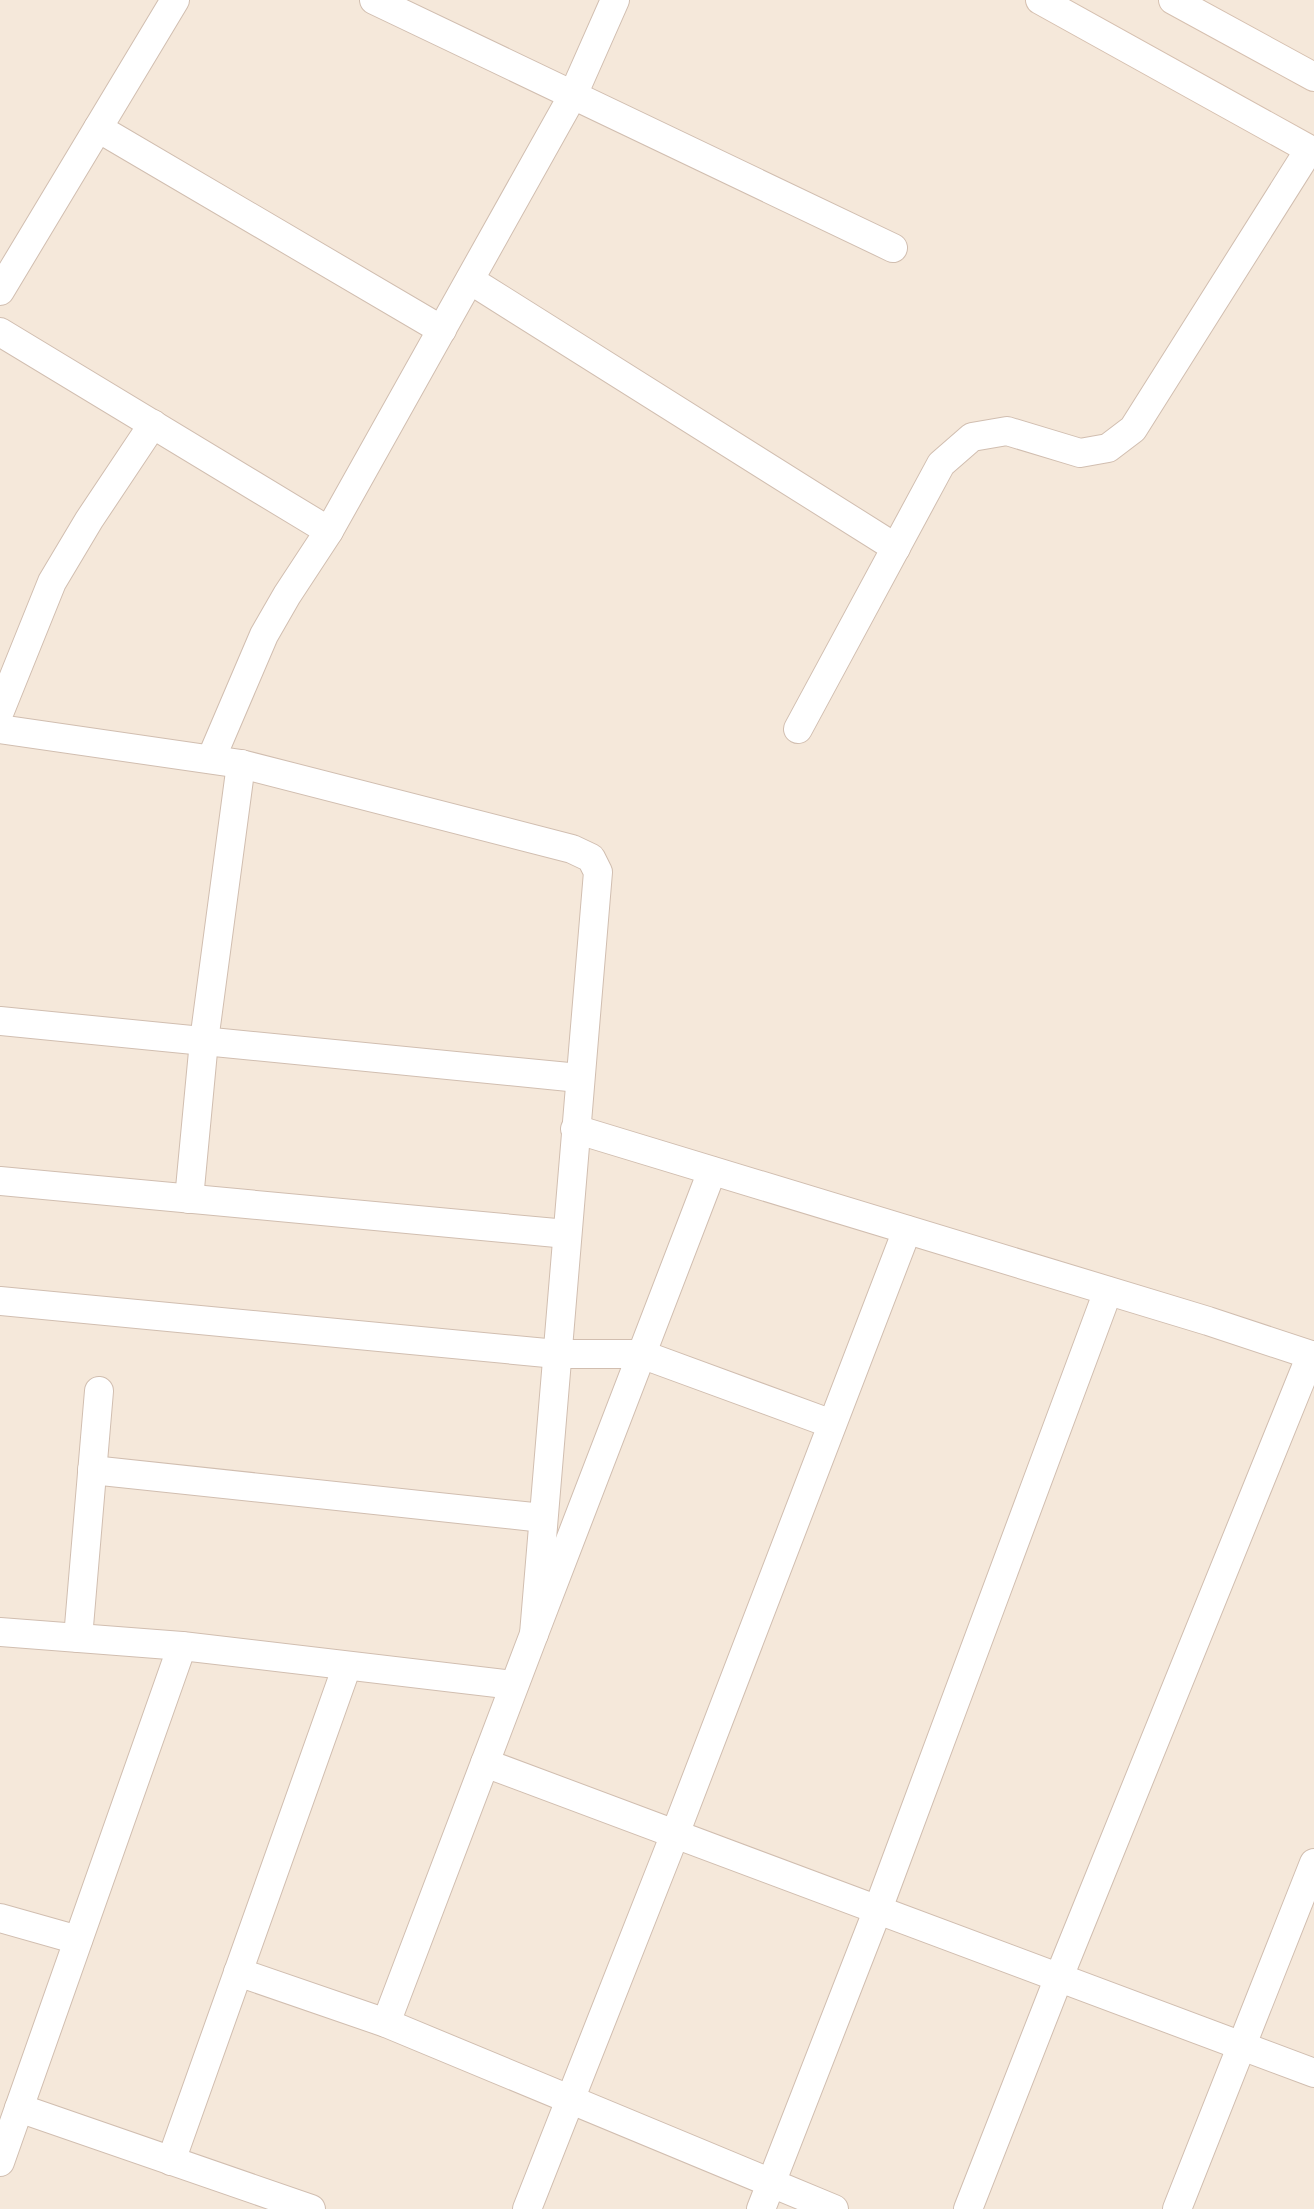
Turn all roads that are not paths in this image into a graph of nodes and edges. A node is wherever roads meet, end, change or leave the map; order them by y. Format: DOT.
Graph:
graph roads {
  1 [pos="174,0"];
  2 [pos="374,0"];
  3 [pos="615,0"];
  4 [pos="1040,0"];
  5 [pos="1173,0"];
  6 [pos="1314,77"];
  7 [pos="573,95"];
  8 [pos="98,128"];
  9 [pos="1312,151"];
  10 [pos="893,248"];
  11 [pos="470,280"];
  12 [pos="0,291"];
  13 [pos="442,330"];
  14 [pos="0,332"];
  15 [pos="153,424"];
  16 [pos="329,531"];
  17 [pos="896,548"];
  18 [pos="0,711"];
  19 [pos="0,729"];
  20 [pos="798,729"];
  21 [pos="211,759"];
  22 [pos="241,764"];
  23 [pos="0,1021"];
  24 [pos="204,1041"];
  25 [pos="580,1078"];
  26 [pos="575,1129"];
  27 [pos="712,1171"];
  28 [pos="0,1181"];
  29 [pos="189,1199"];
  30 [pos="907,1230"];
  31 [pos="567,1234"];
  32 [pos="1108,1290"];
  33 [pos="0,1300"];
  34 [pos="557,1354"];
  35 [pos="641,1354"];
  36 [pos="1312,1355"];
  37 [pos="99,1391"];
  38 [pos="832,1424"];
  39 [pos="92,1470"];
  40 [pos="543,1518"];
  41 [pos="0,1632"];
  42 [pos="534,1634"];
  43 [pos="78,1638"];
  44 [pos="182,1646"];
  45 [pos="347,1666"];
  46 [pos="514,1685"];
  47 [pos="485,1763"];
  48 [pos="675,1834"];
  49 [pos="1314,1863"];
  50 [pos="878,1909"];
  51 [pos="0,1918"];
  52 [pos="78,1940"];
  53 [pos="238,1972"];
  54 [pos="1058,1977"];
  55 [pos="386,2023"];
  56 [pos="1242,2045"];
  57 [pos="1314,2073"];
  58 [pos="570,2100"];
  59 [pos="18,2108"];
  60 [pos="171,2161"];
  61 [pos="0,2162"];
  62 [pos="770,2182"];
  63 [pos="311,2209"];
  64 [pos="527,2209"];
  65 [pos="761,2209"];
  66 [pos="834,2209"];
  67 [pos="968,2209"];
  68 [pos="1177,2209"];
  1 -- 8 [label="street"];
  2 -- 7 [label="street"];
  3 -- 7 [label="street"];
  4 -- 9 [label="street"];
  5 -- 6 [label="street"];
  7 -- 10 [label="street"];
  7 -- 11 [label="street"];
  8 -- 12 [label="street"];
  8 -- 13 [label="street"];
  9 -- 17 [label="street"];
  11 -- 13 [label="street"];
  11 -- 17 [label="street"];
  13 -- 16 [label="street"];
  14 -- 15 [label="street"];
  15 -- 16 [label="street"];
  15 -- 18 [label="street"];
  16 -- 21 [label="street"];
  17 -- 20 [label="street"];
  19 -- 21 [label="street"];
  21 -- 22 [label="street"];
  22 -- 24 [label="street"];
  22 -- 25 [label="street"];
  23 -- 24 [label="street"];
  24 -- 25 [label="street"];
  24 -- 29 [label="street"];
  25 -- 26 [label="street"];
  26 -- 27 [label="street"];
  26 -- 31 [label="street"];
  27 -- 30 [label="street"];
  27 -- 35 [label="street"];
  28 -- 29 [label="street"];
  29 -- 31 [label="street"];
  30 -- 32 [label="street"];
  30 -- 38 [label="street"];
  31 -- 34 [label="street"];
  32 -- 36 [label="street"];
  32 -- 50 [label="street"];
  33 -- 34 [label="street"];
  34 -- 35 [label="street"];
  34 -- 40 [label="street"];
  35 -- 38 [label="street"];
  35 -- 42 [label="street"];
  36 -- 54 [label="street"];
  37 -- 39 [label="street"];
  38 -- 48 [label="street"];
  39 -- 40 [label="street"];
  39 -- 43 [label="street"];
  40 -- 42 [label="street"];
  41 -- 43 [label="street"];
  42 -- 46 [label="street"];
  43 -- 44 [label="street"];
  44 -- 45 [label="street"];
  44 -- 52 [label="street"];
  45 -- 46 [label="street"];
  45 -- 53 [label="street"];
  46 -- 47 [label="street"];
  47 -- 48 [label="street"];
  47 -- 55 [label="street"];
  48 -- 50 [label="street"];
  48 -- 58 [label="street"];
  49 -- 56 [label="street"];
  50 -- 54 [label="street"];
  50 -- 62 [label="street"];
  51 -- 52 [label="street"];
  52 -- 59 [label="street"];
  53 -- 55 [label="street"];
  53 -- 60 [label="street"];
  54 -- 56 [label="street"];
  54 -- 67 [label="street"];
  55 -- 58 [label="street"];
  56 -- 57 [label="street"];
  56 -- 68 [label="street"];
  58 -- 62 [label="street"];
  58 -- 64 [label="street"];
  59 -- 60 [label="street"];
  59 -- 61 [label="street"];
  60 -- 63 [label="street"];
  62 -- 65 [label="street"];
  62 -- 66 [label="street"];
}
